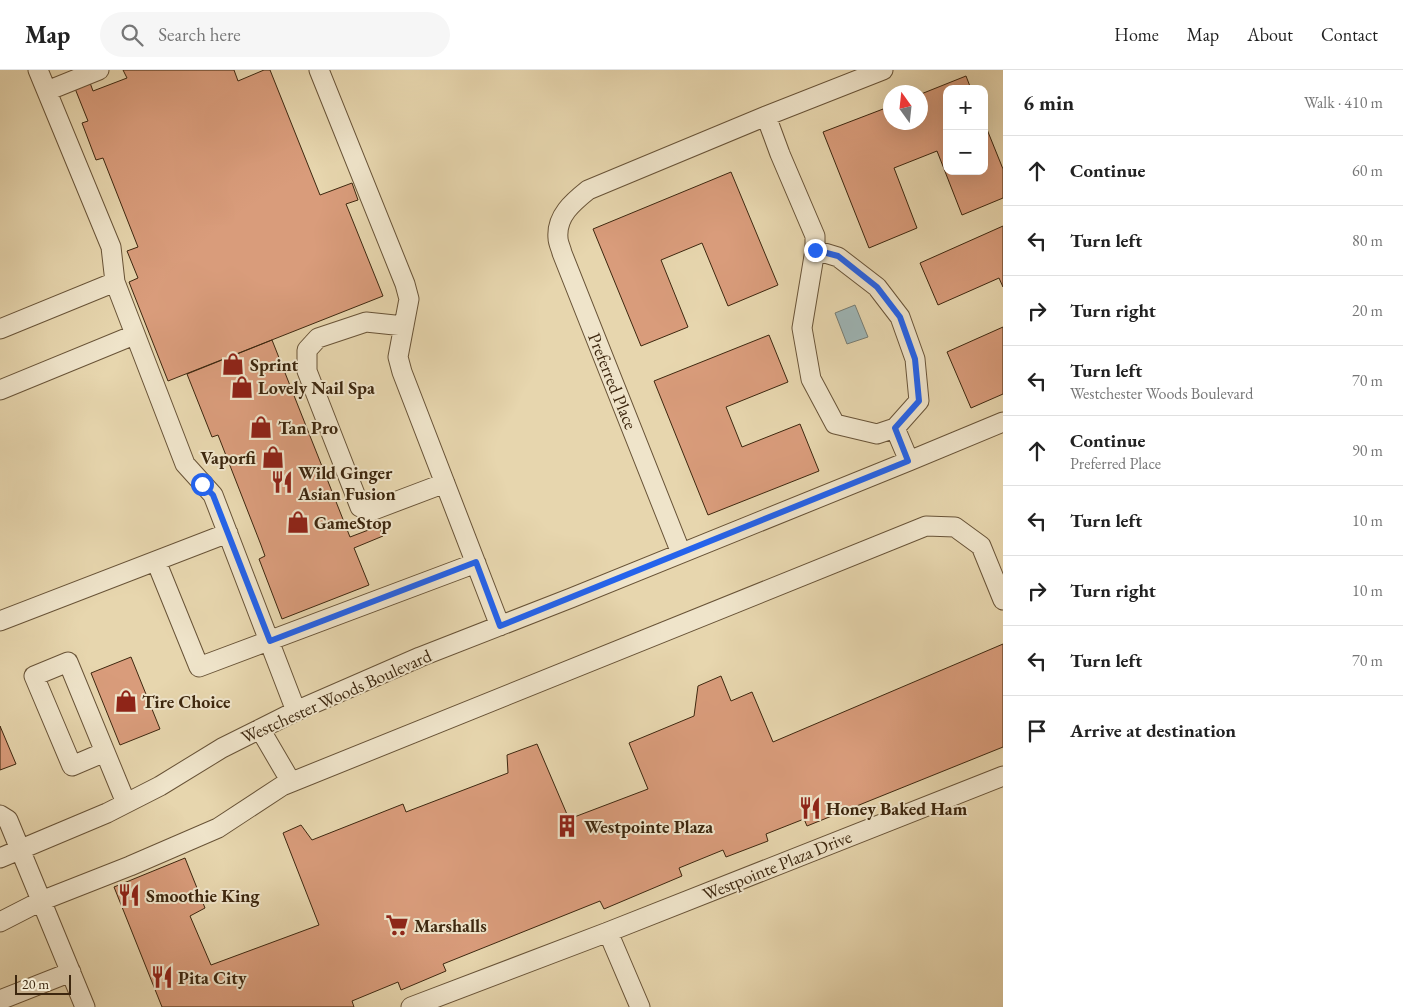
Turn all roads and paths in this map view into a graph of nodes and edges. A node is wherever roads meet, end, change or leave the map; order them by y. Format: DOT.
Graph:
graph roads {
  1 [pos="38,70"];
  2 [pos="99,70"];
  3 [pos="319,70"];
  4 [pos="883,70"];
  5 [pos="47,91"];
  6 [pos="766,116"];
  7 [pos="815,250"];
  8 [pos="115,282"];
  9 [pos="404,326"];
  10 [pos="0,329"];
  11 [pos="134,335"];
  12 [pos="0,390"];
  13 [pos="1003,422"];
  14 [pos="895,428"];
  15 [pos="908,461"];
  16 [pos="445,483"];
  17 [pos="228,533"];
  18 [pos="681,553"];
  19 [pos="156,561"];
  20 [pos="476,562"];
  21 [pos="1003,600"];
  22 [pos="0,621"];
  23 [pos="500,626"];
  24 [pos="270,641"];
  25 [pos="296,711"];
  26 [pos="260,729"];
  27 [pos="105,752"];
  28 [pos="1003,776"];
  29 [pos="291,782"];
  30 [pos="126,803"];
  31 [pos="0,815"];
  32 [pos="20,850"];
  33 [pos="0,858"];
  34 [pos="41,901"];
  35 [pos="0,922"];
  36 [pos="608,932"];
  37 [pos="71,972"];
  38 [pos="0,1000"];
  39 [pos="85,1007"];
  40 [pos="411,1007"];
  41 [pos="640,1007"];
  1 -- 5 [label="street"];
  2 -- 5 [label="street"];
  3 -- 9 [label="street"];
  4 -- 6 [label="street, Preferred Place"];
  5 -- 8 [label="street"];
  6 -- 7 [label="street"];
  6 -- 18 [label="street, Preferred Place"];
  7 -- 14 [label="street"];
  7 -- 14 [label="street"];
  8 -- 10 [label="street"];
  8 -- 11 [label="street"];
  9 -- 16 [label="street"];
  9 -- 16 [label="street"];
  11 -- 12 [label="street"];
  11 -- 17 [label="street"];
  13 -- 15 [label="street"];
  14 -- 15 [label="street"];
  15 -- 18 [label="street"];
  16 -- 20 [label="street"];
  17 -- 19 [label="street"];
  17 -- 24 [label="street"];
  18 -- 23 [label="street, Westchester Woods Boulevard"];
  19 -- 22 [label="street"];
  19 -- 24 [label="street"];
  20 -- 23 [label="street"];
  20 -- 24 [label="street"];
  21 -- 29 [label="street"];
  23 -- 25 [label="street, Westchester Woods Boulevard"];
  24 -- 25 [label="street"];
  25 -- 26 [label="street, Westchester Woods Boulevard"];
  26 -- 29 [label="street"];
  26 -- 30 [label="street, Westchester Woods Boulevard"];
  27 -- 27 [label="street"];
  27 -- 30 [label="street"];
  28 -- 36 [label="street, Westpointe Plaza Drive"];
  29 -- 34 [label="street"];
  30 -- 32 [label="street, Westchester Woods Boulevard"];
  31 -- 32 [label="street"];
  32 -- 33 [label="street, Westchester Woods Boulevard"];
  32 -- 34 [label="street"];
  34 -- 35 [label="street"];
  34 -- 37 [label="street"];
  36 -- 40 [label="street, Westpointe Plaza Drive"];
  36 -- 41 [label="street"];
  37 -- 38 [label="street"];
  37 -- 39 [label="street"];
}
